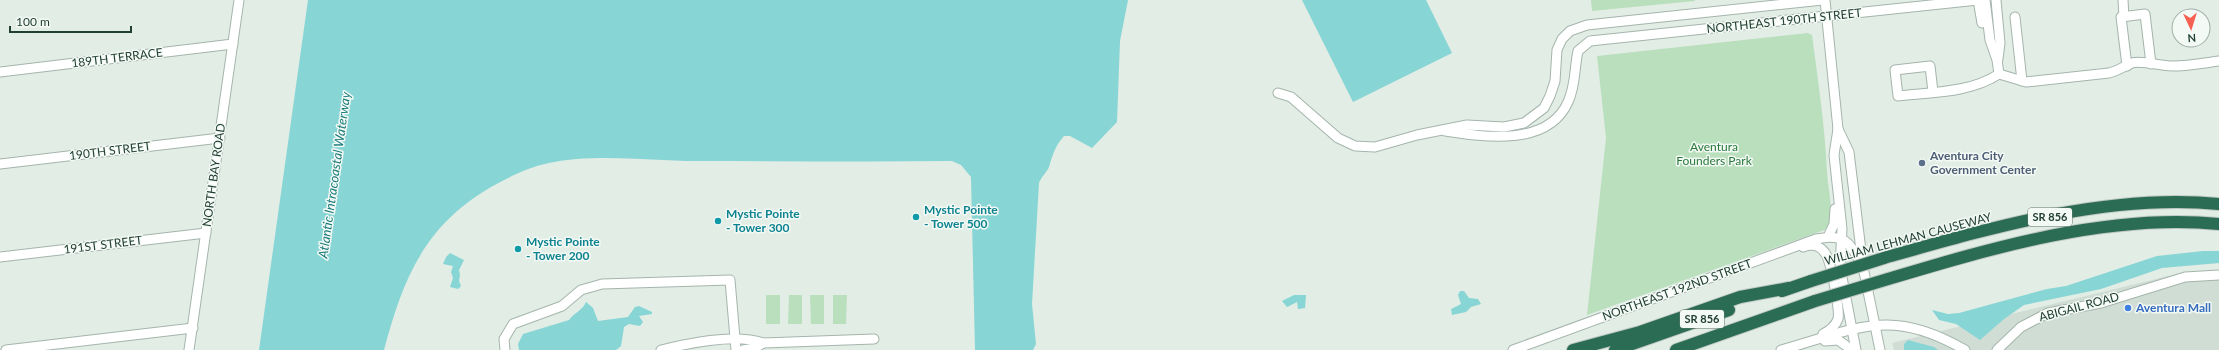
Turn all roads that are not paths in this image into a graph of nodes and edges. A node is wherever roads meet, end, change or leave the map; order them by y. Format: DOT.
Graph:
graph roads {
  1 [pos="239,0"];
  2 [pos="1824,0"];
  3 [pos="1978,0"];
  4 [pos="1985,0"];
  5 [pos="1996,0"];
  6 [pos="2122,0"];
  7 [pos="1687,14"];
  8 [pos="1826,16"];
  9 [pos="2015,17"];
  10 [pos="2124,17"];
  11 [pos="1685,32"];
  12 [pos="233,44"];
  13 [pos="1998,60"];
  14 [pos="2219,61"];
  15 [pos="2151,64"];
  16 [pos="2128,66"];
  17 [pos="0,72"];
  18 [pos="1999,74"];
  19 [pos="2022,81"];
  20 [pos="1933,92"];
  21 [pos="1278,93"];
  22 [pos="1838,129"];
  23 [pos="1438,130"];
  24 [pos="220,138"];
  25 [pos="0,164"];
  26 [pos="1837,188"];
  27 [pos="2219,204"];
  28 [pos="2219,224"];
  29 [pos="206,233"];
  30 [pos="1828,237"];
  31 [pos="1841,238"];
  32 [pos="0,257"];
  33 [pos="1767,258"];
  34 [pos="1863,267"];
  35 [pos="2219,275"];
  36 [pos="1789,288"];
  37 [pos="1874,325"];
  38 [pos="193,328"];
  39 [pos="1852,329"];
  40 [pos="874,339"];
  41 [pos="735,340"];
  42 [pos="763,343"];
  43 [pos="1804,344"];
  44 [pos="1684,348"];
  45 [pos="6,350"];
  46 [pos="189,350"];
  47 [pos="505,350"];
  48 [pos="661,350"];
  49 [pos="736,350"];
  50 [pos="743,350"];
  51 [pos="1513,350"];
  52 [pos="1573,350"];
  53 [pos="1615,350"];
  54 [pos="1676,350"];
  55 [pos="1781,350"];
  56 [pos="1852,350"];
  57 [pos="1856,350"];
  58 [pos="1880,350"];
  59 [pos="1965,350"];
  60 [pos="1997,350"];
  1 -- 12 [label="street, NORTH BAY ROAD"];
  2 -- 7 [label="street, NORTHEAST 190TH STREET"];
  2 -- 8 [label="street"];
  3 -- 8 [label="street, NORTHEAST 190TH STREET"];
  3 -- 13 [label="street"];
  4 -- 13 [label="street"];
  5 -- 13 [label="street"];
  6 -- 10 [label="street"];
  7 -- 11 [label="street"];
  7 -- 23 [label="street, NORTHEAST 190TH STREET"];
  8 -- 11 [label="street, NORTHEAST 190TH STREET"];
  8 -- 22 [label="street"];
  9 -- 19 [label="street"];
  10 -- 15 [label="street"];
  10 -- 16 [label="street"];
  11 -- 23 [label="street, NORTHEAST 190TH STREET"];
  12 -- 17 [label="street, 189TH TERRACE"];
  12 -- 24 [label="street, NORTH BAY ROAD"];
  13 -- 18 [label="street"];
  14 -- 15 [label="street"];
  15 -- 16 [label="street"];
  16 -- 19 [label="street"];
  18 -- 19 [label="street"];
  18 -- 20 [label="street"];
  20 -- 20 [label="street"];
  21 -- 23 [label="street, NORTHEAST 190TH STREET"];
  22 -- 26 [label="street"];
  22 -- 34 [label="street"];
  24 -- 25 [label="street, 190TH STREET"];
  24 -- 29 [label="street, NORTH BAY ROAD"];
  26 -- 30 [label="street"];
  26 -- 31 [label="street"];
  27 -- 36 [label="highway, WILLIAM LEHMAN CAUSEWAY / SR 856, bridge"];
  28 -- 44 [label="highway, SR 856, bridge"];
  29 -- 32 [label="street, 191ST STREET"];
  29 -- 38 [label="street, NORTH BAY ROAD"];
  30 -- 31 [label="street, NORTHEAST 192ND STREET"];
  30 -- 33 [label="street, NORTHEAST 192ND STREET"];
  31 -- 34 [label="street"];
  31 -- 39 [label="street"];
  33 -- 43 [label="street"];
  33 -- 51 [label="street, NORTHEAST 192ND STREET"];
  34 -- 37 [label="street"];
  35 -- 60 [label="street, ABIGAIL ROAD"];
  36 -- 52 [label="highway"];
  36 -- 53 [label="highway, WILLIAM LEHMAN CAUSEWAY / SR 856"];
  37 -- 39 [label="street"];
  37 -- 58 [label="street"];
  37 -- 59 [label="street"];
  38 -- 45 [label="street"];
  38 -- 46 [label="street, NORTH BAY ROAD"];
  39 -- 43 [label="street"];
  39 -- 57 [label="street"];
  40 -- 42 [label="street"];
  41 -- 42 [label="street"];
  41 -- 47 [label="street"];
  41 -- 48 [label="street"];
  41 -- 49 [label="street"];
  42 -- 50 [label="street"];
  43 -- 55 [label="street"];
  43 -- 56 [label="street"];
  44 -- 54 [label="highway, SR 856"];
}
